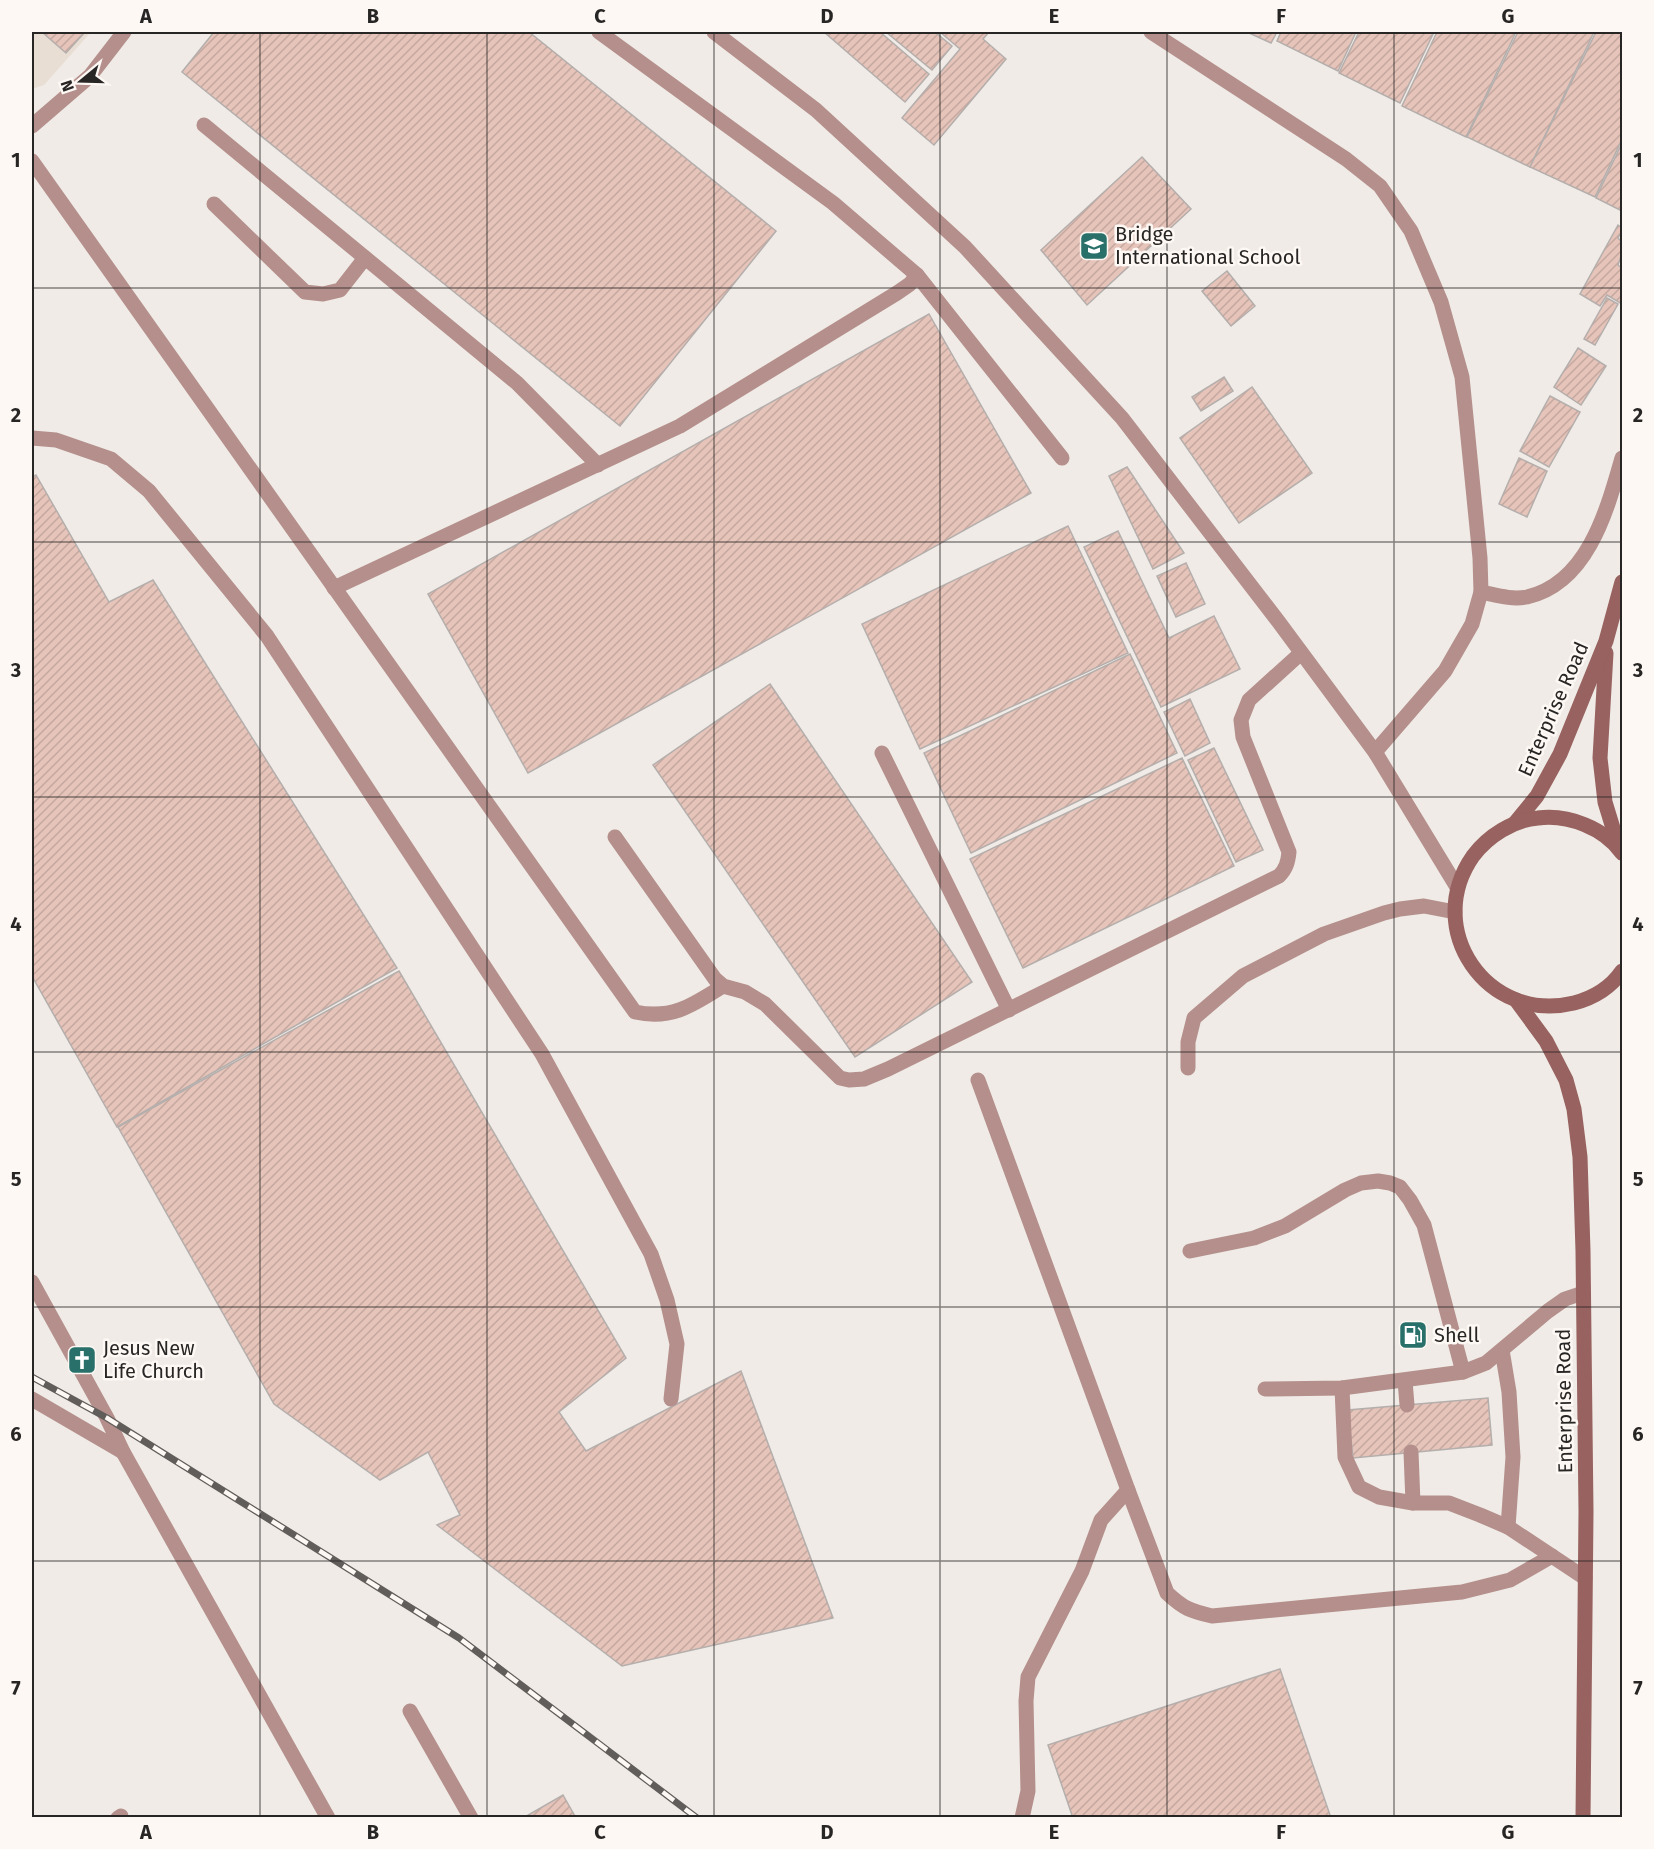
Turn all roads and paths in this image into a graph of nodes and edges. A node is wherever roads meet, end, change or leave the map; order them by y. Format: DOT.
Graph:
graph roads {
  1 [pos="124,32"];
  2 [pos="599,32"];
  3 [pos="714,32"];
  4 [pos="1151,32"];
  5 [pos="32,126"];
  6 [pos="204,126"];
  7 [pos="32,161"];
  8 [pos="214,204"];
  9 [pos="365,258"];
  10 [pos="917,275"];
  11 [pos="32,438"];
  12 [pos="1062,458"];
  13 [pos="1623,458"];
  14 [pos="598,465"];
  15 [pos="1623,582"];
  16 [pos="334,588"];
  17 [pos="1481,592"];
  18 [pos="1606,640"];
  19 [pos="1301,653"];
  20 [pos="1375,752"];
  21 [pos="882,753"];
  22 [pos="1515,823"];
  23 [pos="615,837"];
  24 [pos="1621,851"];
  25 [pos="1457,887"];
  26 [pos="1455,912"];
  27 [pos="1623,971"];
  28 [pos="723,986"];
  29 [pos="1516,1000"];
  30 [pos="1009,1010"];
  31 [pos="1188,1068"];
  32 [pos="978,1080"];
  33 [pos="1190,1251"];
  34 [pos="32,1282"];
  35 [pos="1583,1293"];
  36 [pos="1502,1350"];
  37 [pos="1463,1372"];
  38 [pos="1405,1381"];
  39 [pos="1342,1388"];
  40 [pos="1265,1389"];
  41 [pos="32,1399"];
  42 [pos="671,1399"];
  43 [pos="1407,1405"];
  44 [pos="123,1452"];
  45 [pos="1411,1452"];
  46 [pos="1128,1490"];
  47 [pos="1413,1503"];
  48 [pos="1508,1527"];
  49 [pos="1552,1556"];
  50 [pos="1585,1578"];
  51 [pos="410,1711"];
  52 [pos="328,1818"];
  53 [pos="471,1818"];
  54 [pos="1022,1818"];
  55 [pos="1583,1818"];
  1 -- 5 [label="street"];
  2 -- 10 [label="street"];
  3 -- 19 [label="street"];
  4 -- 17 [label="street"];
  6 -- 9 [label="street"];
  7 -- 16 [label="street"];
  8 -- 9 [label="street"];
  9 -- 14 [label="street"];
  10 -- 12 [label="street"];
  10 -- 14 [label="street"];
  11 -- 42 [label="street"];
  13 -- 17 [label="street"];
  14 -- 16 [label="street"];
  15 -- 18 [label="main road, Enterprise Road"];
  16 -- 28 [label="street"];
  17 -- 20 [label="street"];
  18 -- 22 [label="main road, Enterprise Road"];
  18 -- 24 [label="main road, Enterprise Road"];
  19 -- 20 [label="street"];
  19 -- 30 [label="street"];
  20 -- 25 [label="street"];
  21 -- 30 [label="street"];
  22 -- 24 [label="main road"];
  22 -- 25 [label="main road"];
  23 -- 28 [label="street"];
  25 -- 26 [label="main road"];
  26 -- 29 [label="main road"];
  26 -- 31 [label="street"];
  27 -- 29 [label="main road"];
  28 -- 30 [label="street"];
  29 -- 35 [label="main road, Enterprise Road"];
  32 -- 46 [label="street"];
  33 -- 37 [label="street"];
  34 -- 44 [label="street"];
  35 -- 36 [label="street"];
  35 -- 50 [label="main road, Enterprise Road"];
  36 -- 37 [label="street"];
  36 -- 48 [label="street"];
  37 -- 38 [label="street"];
  38 -- 39 [label="street"];
  38 -- 43 [label="street"];
  39 -- 40 [label="street"];
  39 -- 47 [label="street"];
  41 -- 44 [label="street"];
  44 -- 52 [label="street"];
  45 -- 47 [label="street"];
  46 -- 49 [label="street"];
  46 -- 54 [label="street"];
  47 -- 48 [label="street"];
  48 -- 49 [label="street"];
  49 -- 50 [label="street"];
  50 -- 55 [label="main road, Enterprise Road"];
  51 -- 53 [label="street"];
}
